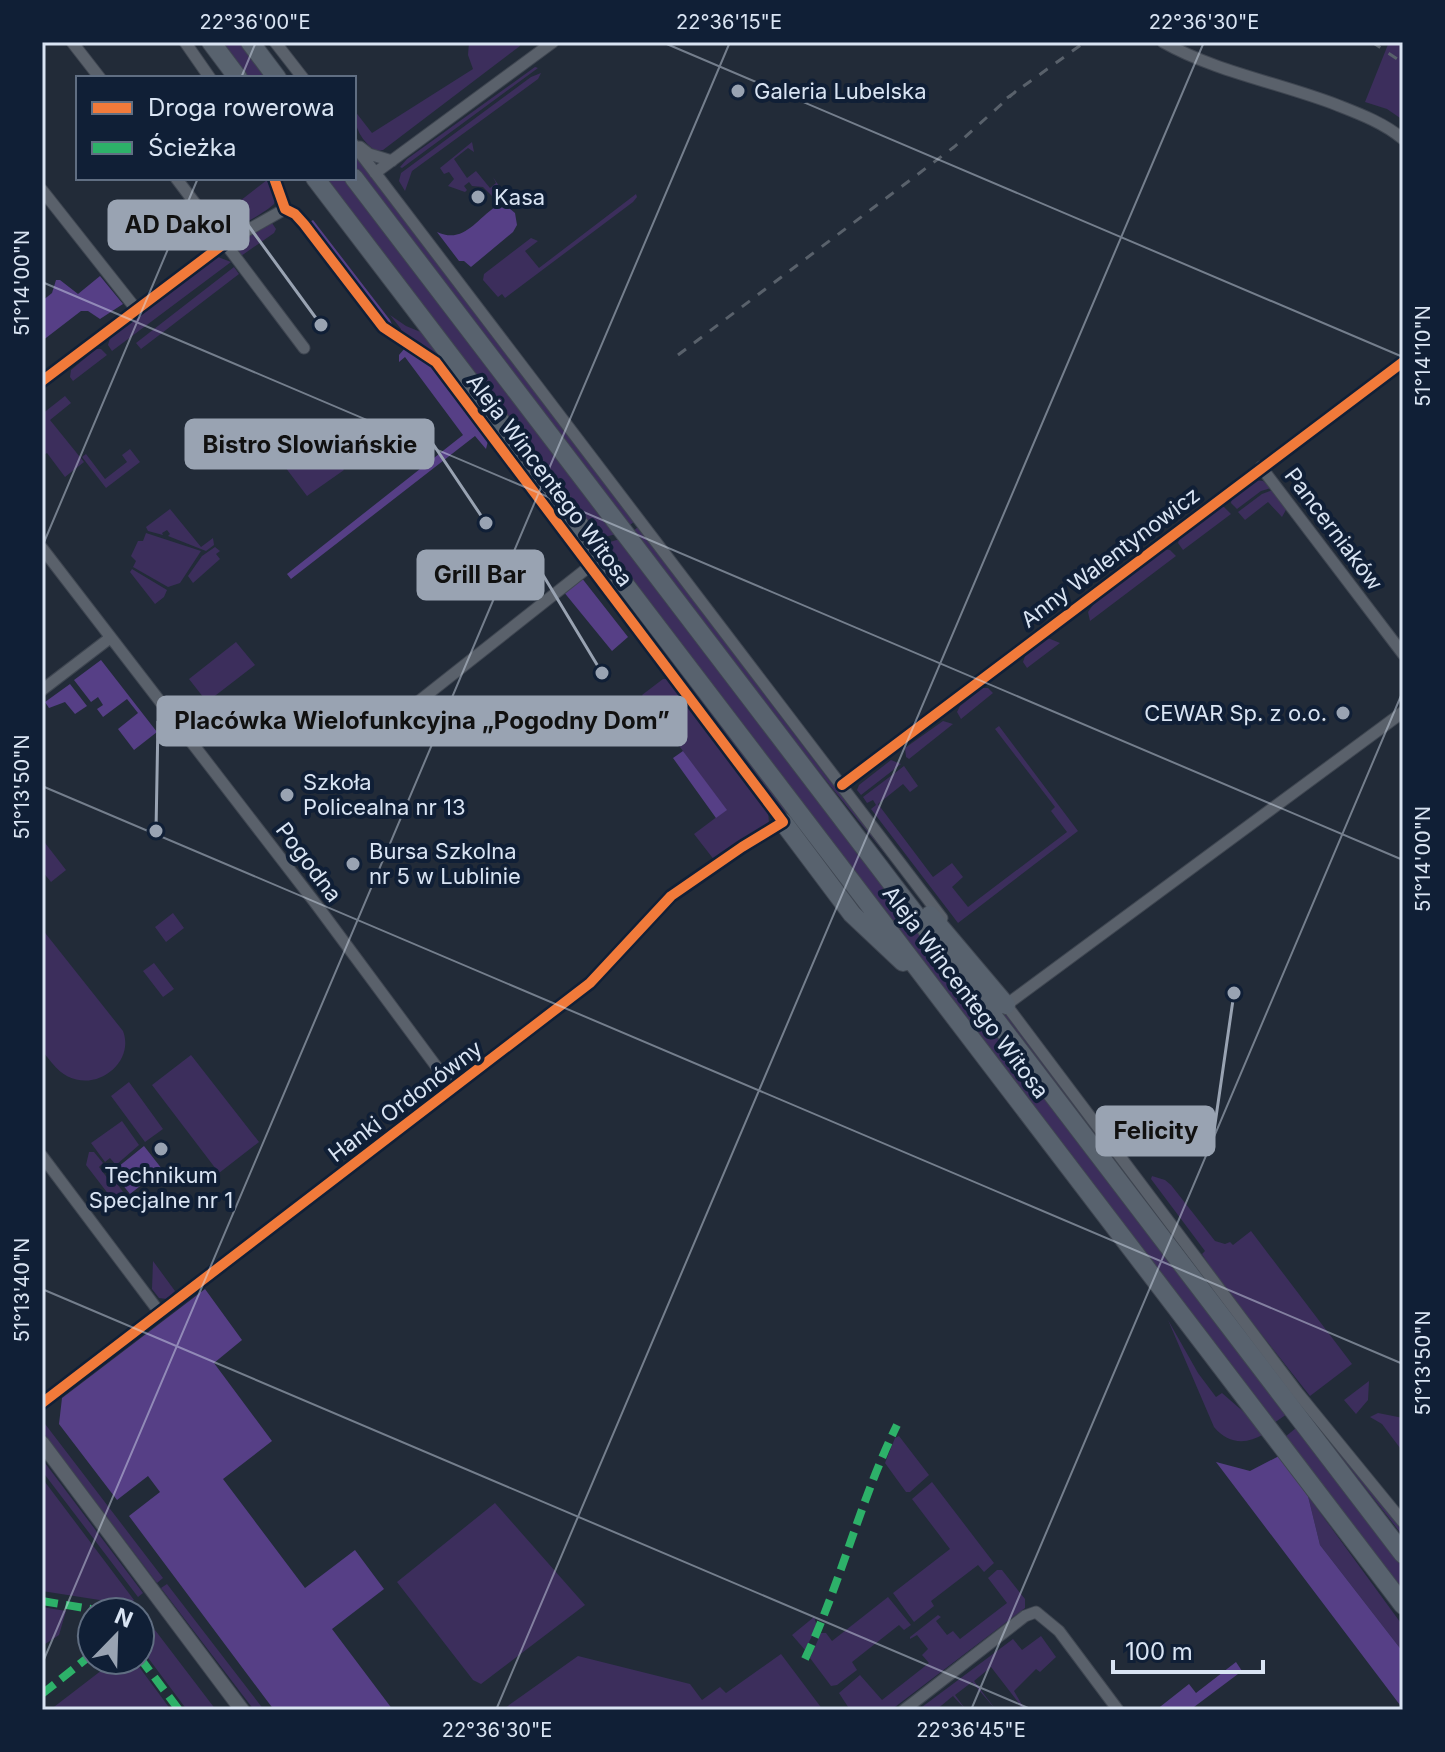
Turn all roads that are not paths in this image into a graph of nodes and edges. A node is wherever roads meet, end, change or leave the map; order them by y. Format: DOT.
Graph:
graph roads {
  1 [pos="72,42"];
  2 [pos="185,42"];
  3 [pos="211,42"];
  4 [pos="250,42"];
  5 [pos="275,42"];
  6 [pos="553,42"];
  7 [pos="1163,42"];
  8 [pos="98,76"];
  9 [pos="209,76"];
  10 [pos="236,76"];
  11 [pos="276,76"];
  12 [pos="301,76"];
  13 [pos="1403,139"];
  14 [pos="356,145"];
  15 [pos="356,147"];
  16 [pos="392,161"];
  17 [pos="375,173"];
  18 [pos="178,180"];
  19 [pos="275,180"];
  20 [pos="317,180"];
  21 [pos="356,180"];
  22 [pos="42,190"];
  23 [pos="390,194"];
  24 [pos="285,209"];
  25 [pos="225,243"];
  26 [pos="136,309"];
  27 [pos="304,348"];
  28 [pos="1403,362"];
  29 [pos="42,381"];
  30 [pos="1261,467"];
  31 [pos="42,548"];
  32 [pos="590,566"];
  33 [pos="110,638"];
  34 [pos="1403,654"];
  35 [pos="42,690"];
  36 [pos="1403,712"];
  37 [pos="381,731"];
  38 [pos="842,785"];
  39 [pos="783,822"];
  40 [pos="856,837"];
  41 [pos="936,992"];
  42 [pos="1006,1005"];
  43 [pos="453,1089"];
  44 [pos="1055,1150"];
  45 [pos="42,1156"];
  46 [pos="1103,1228"];
  47 [pos="160,1313"];
  48 [pos="1290,1396"];
  49 [pos="42,1403"];
  50 [pos="1317,1429"];
  51 [pos="42,1443"];
  52 [pos="1403,1522"];
  53 [pos="1353,1541"];
  54 [pos="1403,1552"];
  55 [pos="1403,1605"];
  56 [pos="1403,1618"];
  57 [pos="242,1710"];
  58 [pos="904,1710"];
  59 [pos="1118,1710"];
  1 -- 8 [label="street"];
  2 -- 9 [label="street"];
  3 -- 10 [label="main road"];
  4 -- 11 [label="main road"];
  5 -- 12 [label="street"];
  6 -- 16 [label="street"];
  7 -- 13 [label="street"];
  14 -- 16 [label="street"];
  15 -- 17 [label="street, Aleja Wincentego Witosa"];
  16 -- 17 [label="street"];
  16 -- 23 [label="street"];
  17 -- 23 [label="street, Aleja Wincentego Witosa"];
  18 -- 25 [label="street"];
  19 -- 24 [label="street, Aleja Wincentego Witosa"];
  20 -- 41 [label="main road, Aleja Wincentego Witosa"];
  21 -- 40 [label="main road, Aleja Wincentego Witosa"];
  22 -- 26 [label="street"];
  23 -- 38 [label="street, Aleja Wincentego Witosa"];
  24 -- 25 [label="street"];
  24 -- 32 [label="street, Aleja Wincentego Witosa"];
  25 -- 26 [label="street"];
  25 -- 27 [label="street"];
  26 -- 29 [label="street"];
  28 -- 30 [label="street, Anny Walentynowicz"];
  30 -- 34 [label="street, Pancerniaków"];
  30 -- 38 [label="street, Anny Walentynowicz"];
  31 -- 33 [label="street, Pogodna"];
  32 -- 37 [label="street"];
  32 -- 39 [label="street, Aleja Wincentego Witosa"];
  33 -- 35 [label="street"];
  33 -- 43 [label="street, Pogodna"];
  36 -- 42 [label="street"];
  38 -- 42 [label="street, Aleja Wincentego Witosa"];
  39 -- 41 [label="main road"];
  39 -- 43 [label="street, Hanki Ordonówny"];
  40 -- 42 [label="main road"];
  40 -- 48 [label="main road, Aleja Wincentego Witosa"];
  41 -- 44 [label="main road, Aleja Wincentego Witosa"];
  42 -- 48 [label="street, Aleja Wincentego Witosa"];
  43 -- 47 [label="street, Hanki Ordonówny"];
  44 -- 46 [label="main road"];
  44 -- 53 [label="main road, Aleja Wincentego Witosa"];
  45 -- 47 [label="street"];
  47 -- 49 [label="street, Hanki Ordonówny"];
  48 -- 50 [label="main road, Aleja Wincentego Witosa"];
  50 -- 52 [label="street, Aleja Wincentego Witosa"];
  50 -- 54 [label="main road, Aleja Wincentego Witosa"];
  51 -- 57 [label="street"];
  53 -- 55 [label="main road, Aleja Wincentego Witosa"];
  53 -- 56 [label="main road"];
  58 -- 59 [label="street"];
}
